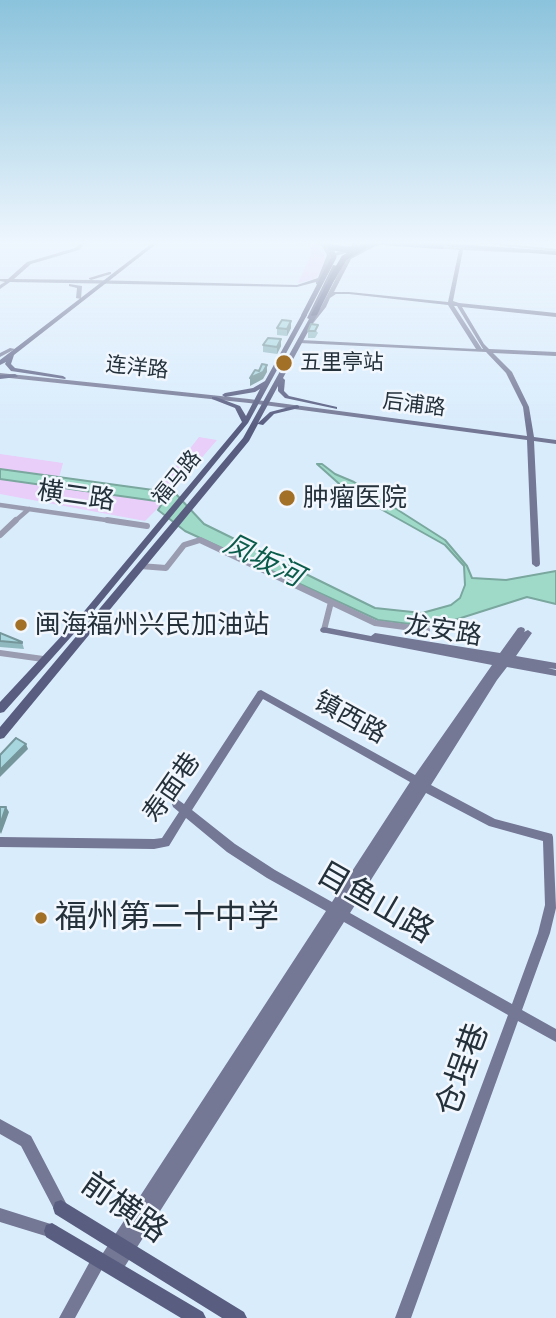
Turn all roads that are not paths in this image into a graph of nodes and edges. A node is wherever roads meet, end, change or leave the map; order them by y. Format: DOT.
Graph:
graph roads {
  1 [pos="73,303"];
  2 [pos="75,303"];
  3 [pos="310,303"];
  4 [pos="310,303"];
  5 [pos="316,303"];
  6 [pos="321,303"];
  7 [pos="324,303"];
  8 [pos="439,303"];
  9 [pos="442,303"];
  10 [pos="454,304"];
  11 [pos="556,314"];
  12 [pos="314,315"];
  13 [pos="305,325"];
  14 [pos="301,342"];
  15 [pos="484,350"];
  16 [pos="12,352"];
  17 [pos="556,354"];
  18 [pos="0,356"];
  19 [pos="0,363"];
  20 [pos="0,374"];
  21 [pos="283,375"];
  22 [pos="15,376"];
  23 [pos="63,378"];
  24 [pos="272,379"];
  25 [pos="225,394"];
  26 [pos="214,398"];
  27 [pos="265,401"];
  28 [pos="297,407"];
  29 [pos="335,408"];
  30 [pos="246,422"];
  31 [pos="530,435"];
  32 [pos="556,436"];
  33 [pos="246,439"];
  34 [pos="556,442"];
  35 [pos="188,500"];
  36 [pos="0,505"];
  37 [pos="29,509"];
  38 [pos="170,522"];
  39 [pos="147,526"];
  40 [pos="0,535"];
  41 [pos="536,564"];
  42 [pos="140,566"];
  43 [pos="331,602"];
  44 [pos="324,628"];
  45 [pos="427,630"];
  46 [pos="524,631"];
  47 [pos="0,653"];
  48 [pos="43,660"];
  49 [pos="505,660"];
  50 [pos="556,666"];
  51 [pos="556,673"];
  52 [pos="261,694"];
  53 [pos="0,709"];
  54 [pos="0,735"];
  55 [pos="421,784"];
  56 [pos="182,808"];
  57 [pos="548,836"];
  58 [pos="0,842"];
  59 [pos="338,912"];
  60 [pos="514,1012"];
  61 [pos="556,1036"];
  62 [pos="0,1126"];
  63 [pos="61,1208"];
  64 [pos="0,1215"];
  65 [pos="52,1231"];
  66 [pos="123,1246"];
  67 [pos="106,1264"];
  68 [pos="67,1318"];
  69 [pos="197,1318"];
  70 [pos="238,1318"];
  71 [pos="403,1318"];
  1 -- 16 [label="main road"];
  2 -- 16 [label="main road"];
  3 -- 13 [label="main road, 福马路, bridge"];
  4 -- 13 [label="main road"];
  5 -- 13 [label="main road, 福马路, bridge"];
  6 -- 12 [label="highway, bridge"];
  7 -- 13 [label="main road"];
  8 -- 10 [label="main road"];
  9 -- 10 [label="main road"];
  10 -- 11 [label="main road"];
  10 -- 15 [label="main road"];
  12 -- 13 [label="main road, 福马路"];
  13 -- 14 [label="main road, 福马路"];
  13 -- 24 [label="main road, 福马路"];
  14 -- 15 [label="main road"];
  14 -- 21 [label="main road, 福马路"];
  15 -- 17 [label="main road"];
  15 -- 31 [label="main road"];
  16 -- 18 [label="main road"];
  16 -- 19 [label="main road"];
  16 -- 23 [label="main road"];
  20 -- 22 [label="main road"];
  20 -- 23 [label="main road, 连洋路"];
  21 -- 27 [label="main road, 福马路"];
  21 -- 29 [label="main road"];
  22 -- 26 [label="main road, 连洋路"];
  23 -- 25 [label="main road, 连洋路"];
  24 -- 25 [label="main road"];
  24 -- 27 [label="main road, 福马路"];
  25 -- 27 [label="main road, 连洋路"];
  26 -- 27 [label="main road, 连洋路"];
  26 -- 30 [label="main road"];
  27 -- 28 [label="main road, 后浦路"];
  27 -- 29 [label="main road, 后浦路"];
  27 -- 30 [label="main road, 福马路"];
  27 -- 33 [label="main road, 福马路"];
  28 -- 31 [label="main road, 后浦路"];
  28 -- 33 [label="main road"];
  29 -- 31 [label="main road, 后浦路"];
  30 -- 35 [label="main road, 福马路"];
  31 -- 32 [label="main road, 后浦路"];
  31 -- 34 [label="main road, 后浦路"];
  31 -- 41 [label="main road"];
  33 -- 35 [label="main road, 福马路"];
  35 -- 38 [label="main road, 福马路"];
  36 -- 37 [label="street, 横二路"];
  37 -- 39 [label="street, 横二路"];
  37 -- 40 [label="street"];
  38 -- 42 [label="main road, 福马路"];
  38 -- 48 [label="main road, 福马路"];
  42 -- 43 [label="street"];
  42 -- 54 [label="main road, 福马路"];
  43 -- 44 [label="street"];
  43 -- 45 [label="street"];
  44 -- 49 [label="main road, 龙安路"];
  46 -- 49 [label="main road"];
  47 -- 48 [label="street"];
  48 -- 53 [label="main road, 福马路"];
  49 -- 50 [label="main road, 龙安路"];
  49 -- 51 [label="main road, 龙安路"];
  49 -- 55 [label="main road"];
  52 -- 55 [label="main road, 镇西路"];
  52 -- 56 [label="main road, 寿面巷"];
  55 -- 57 [label="main road, 镇西路"];
  55 -- 59 [label="main road"];
  56 -- 58 [label="main road, 寿面巷"];
  56 -- 59 [label="main road, 目鱼山路"];
  57 -- 60 [label="main road, 仓埕巷"];
  59 -- 60 [label="main road, 目鱼山路"];
  59 -- 66 [label="main road"];
  60 -- 61 [label="main road, 目鱼山路"];
  60 -- 71 [label="main road, 仓埕巷"];
  62 -- 63 [label="main road, 前横路"];
  63 -- 66 [label="main road, 前横路"];
  64 -- 65 [label="main road, 前横路"];
  65 -- 67 [label="main road, 前横路"];
  66 -- 67 [label="main road"];
  66 -- 70 [label="main road, 前横路"];
  67 -- 68 [label="main road"];
  67 -- 69 [label="main road, 前横路"];
}
